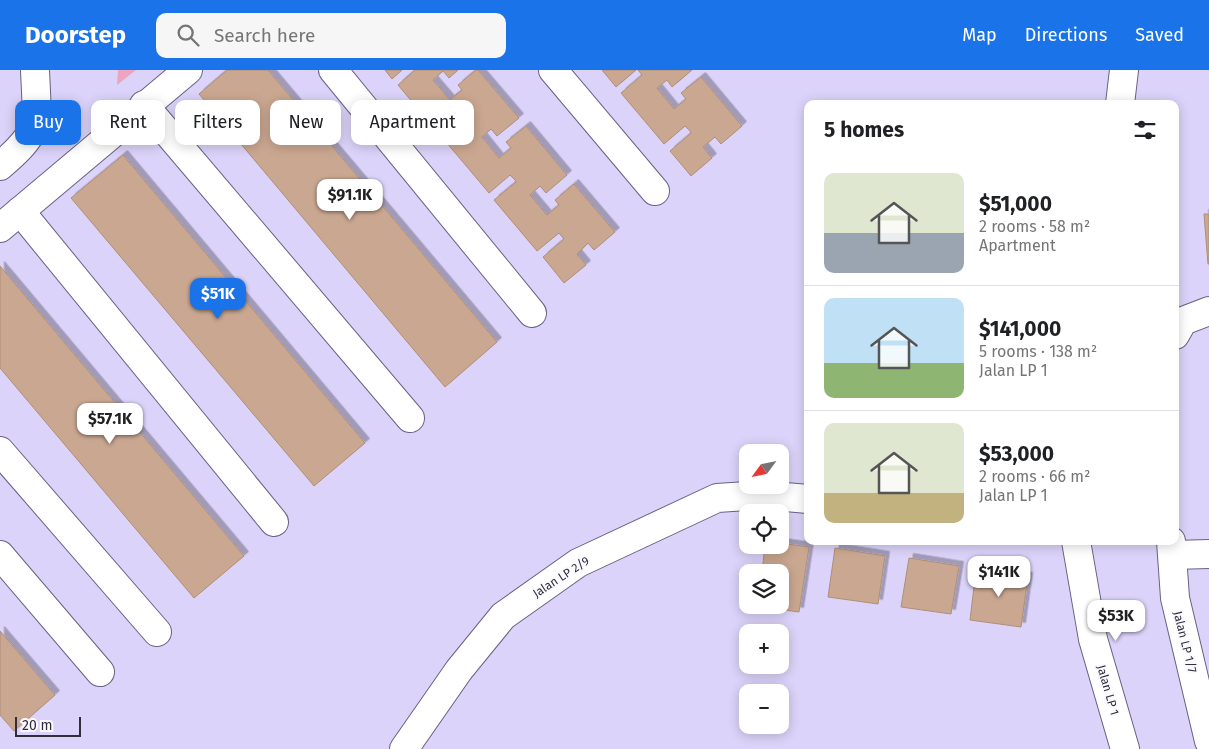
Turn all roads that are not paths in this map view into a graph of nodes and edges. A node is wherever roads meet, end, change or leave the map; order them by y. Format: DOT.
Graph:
graph roads {
  1 [pos="35,70"];
  2 [pos="188,70"];
  3 [pos="333,70"];
  4 [pos="553,70"];
  5 [pos="1124,70"];
  6 [pos="150,100"];
  7 [pos="1120,100"];
  8 [pos="165,130"];
  9 [pos="97,145"];
  10 [pos="0,166"];
  11 [pos="655,191"];
  12 [pos="10,219"];
  13 [pos="1209,311"];
  14 [pos="532,313"];
  15 [pos="1179,328"];
  16 [pos="410,418"];
  17 [pos="0,451"];
  18 [pos="804,498"];
  19 [pos="274,522"];
  20 [pos="1077,545"];
  21 [pos="1172,548"];
  22 [pos="1209,554"];
  23 [pos="0,555"];
  24 [pos="157,632"];
  25 [pos="100,672"];
  26 [pos="1209,741"];
  27 [pos="404,749"];
  28 [pos="1125,749"];
  1 -- 10 [label="street"];
  2 -- 6 [label="street"];
  3 -- 14 [label="street"];
  4 -- 11 [label="street"];
  5 -- 7 [label="street"];
  8 -- 16 [label="street"];
  9 -- 12 [label="street"];
  12 -- 19 [label="street"];
  13 -- 15 [label="street"];
  17 -- 24 [label="street"];
  18 -- 27 [label="street, Jalan LP 2/9"];
  20 -- 28 [label="street, Jalan LP 1"];
  21 -- 22 [label="street"];
  21 -- 26 [label="street, Jalan LP 1/7"];
  23 -- 25 [label="street"];
}
